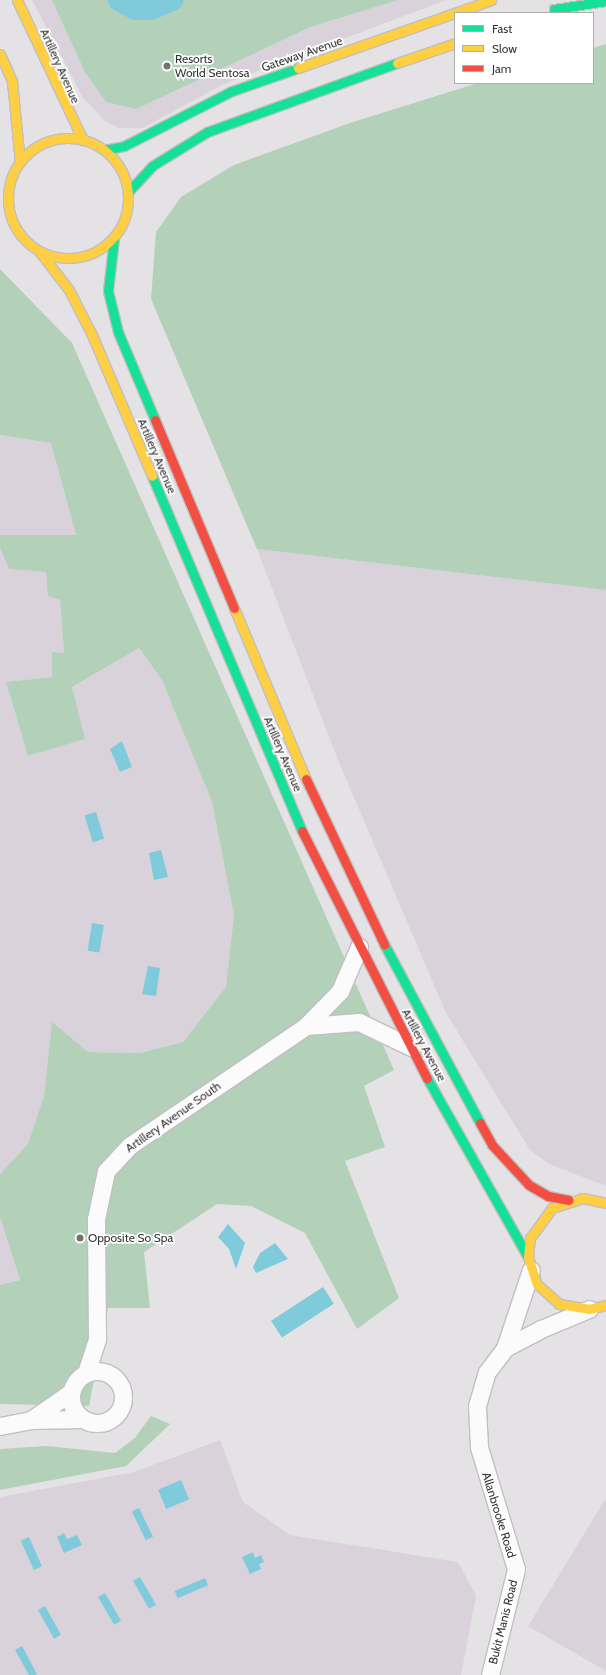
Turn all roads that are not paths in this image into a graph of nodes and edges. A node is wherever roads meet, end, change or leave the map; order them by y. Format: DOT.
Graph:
graph roads {
  1 [pos="17,0"];
  2 [pos="491,0"];
  3 [pos="575,0"];
  4 [pos="606,1"];
  5 [pos="554,9"];
  6 [pos="457,12"];
  7 [pos="544,12"];
  8 [pos="454,13"];
  9 [pos="454,43"];
  10 [pos="0,54"];
  11 [pos="83,140"];
  12 [pos="104,150"];
  13 [pos="20,162"];
  14 [pos="128,192"];
  15 [pos="114,238"];
  16 [pos="39,251"];
  17 [pos="359,947"];
  18 [pos="306,1026"];
  19 [pos="411,1047"];
  20 [pos="570,1200"];
  21 [pos="606,1204"];
  22 [pos="529,1263"];
  23 [pos="600,1308"];
  24 [pos="97,1339"];
  25 [pos="505,1348"];
  26 [pos="86,1373"];
  27 [pos="111,1374"];
  28 [pos="71,1392"];
  29 [pos="82,1419"];
  30 [pos="30,1420"];
  31 [pos="0,1426"];
  32 [pos="516,1569"];
  33 [pos="490,1675"];
  1 -- 11 [label="street, Artillery Avenue"];
  2 -- 6 [label="street, Gateway Avenue"];
  3 -- 5 [label="street"];
  4 -- 5 [label="street"];
  5 -- 7 [label="street"];
  8 -- 12 [label="street, Gateway Avenue"];
  9 -- 14 [label="street"];
  10 -- 13 [label="street"];
  11 -- 12 [label="street"];
  11 -- 13 [label="street"];
  12 -- 14 [label="street"];
  13 -- 16 [label="street"];
  14 -- 15 [label="street"];
  15 -- 16 [label="street"];
  15 -- 20 [label="street, Artillery Avenue"];
  16 -- 17 [label="street, Artillery Avenue"];
  17 -- 18 [label="street, Artillery Avenue South"];
  17 -- 19 [label="street, Artillery Avenue"];
  18 -- 19 [label="street, Artillery Avenue South"];
  18 -- 24 [label="street, Artillery Avenue South"];
  19 -- 22 [label="street, Artillery Avenue"];
  20 -- 21 [label="street, Artillery Avenue"];
  20 -- 22 [label="street, Artillery Avenue"];
  22 -- 23 [label="street, Artillery Avenue"];
  22 -- 25 [label="street, Allanbrooke Road"];
  23 -- 25 [label="street, Allanbrooke Road"];
  24 -- 26 [label="street, Artillery Avenue South"];
  24 -- 27 [label="street, Artillery Avenue South"];
  25 -- 32 [label="street, Allanbrooke Road"];
  26 -- 27 [label="street"];
  26 -- 28 [label="street"];
  27 -- 29 [label="street"];
  28 -- 29 [label="street"];
  28 -- 30 [label="street"];
  29 -- 30 [label="street"];
  30 -- 31 [label="street"];
  32 -- 33 [label="street, Bukit Manis Road"];
}
